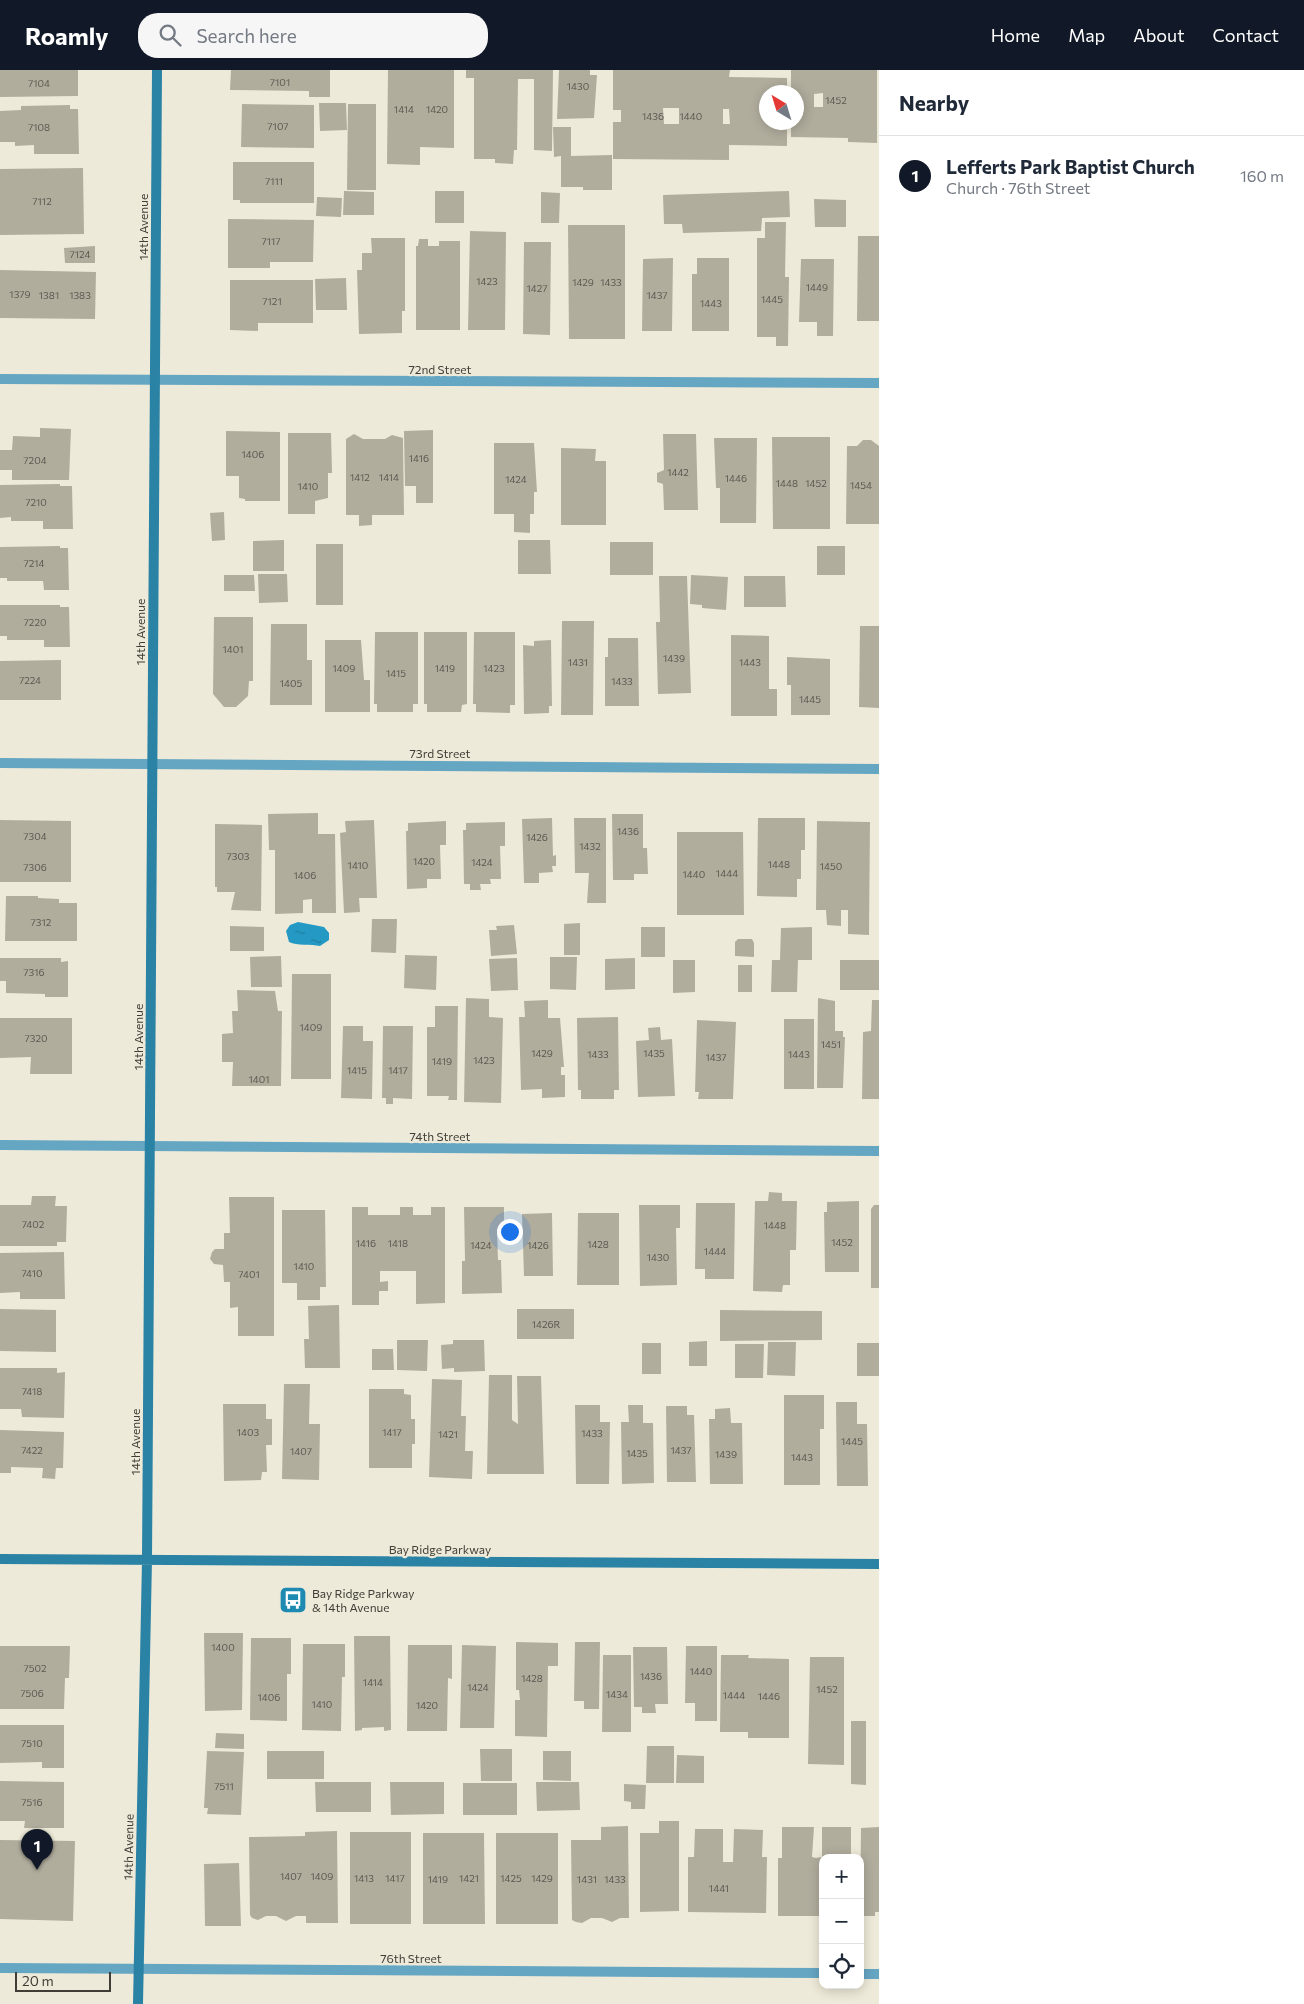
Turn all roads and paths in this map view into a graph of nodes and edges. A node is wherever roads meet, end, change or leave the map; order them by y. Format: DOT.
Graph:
graph roads {
  1 [pos="157,70"];
  2 [pos="0,379"];
  3 [pos="154,380"];
  4 [pos="879,383"];
  5 [pos="0,763"];
  6 [pos="152,764"];
  7 [pos="879,769"];
  8 [pos="0,1145"];
  9 [pos="149,1146"];
  10 [pos="879,1152"];
  11 [pos="0,1559"];
  12 [pos="147,1560"];
  13 [pos="879,1564"];
  14 [pos="0,1968"];
  15 [pos="138,1968"];
  16 [pos="819,1973"];
  17 [pos="864,1974"];
  18 [pos="879,1974"];
  19 [pos="138,2004"];
  1 -- 3 [label="main road, 14th Avenue"];
  2 -- 3 [label="street, 72nd Street"];
  3 -- 4 [label="street, 72nd Street"];
  3 -- 6 [label="main road, 14th Avenue"];
  5 -- 6 [label="street, 73rd Street"];
  6 -- 7 [label="street, 73rd Street"];
  6 -- 9 [label="main road, 14th Avenue"];
  8 -- 9 [label="street, 74th Street"];
  9 -- 10 [label="street, 74th Street"];
  9 -- 12 [label="main road, 14th Avenue"];
  11 -- 12 [label="main road, Bay Ridge Parkway"];
  12 -- 13 [label="main road, Bay Ridge Parkway"];
  12 -- 15 [label="main road, 14th Avenue"];
  14 -- 15 [label="street, 76th Street"];
  15 -- 16 [label="street, 76th Street"];
  15 -- 19 [label="main road, 14th Avenue"];
  17 -- 18 [label="street"];
}
